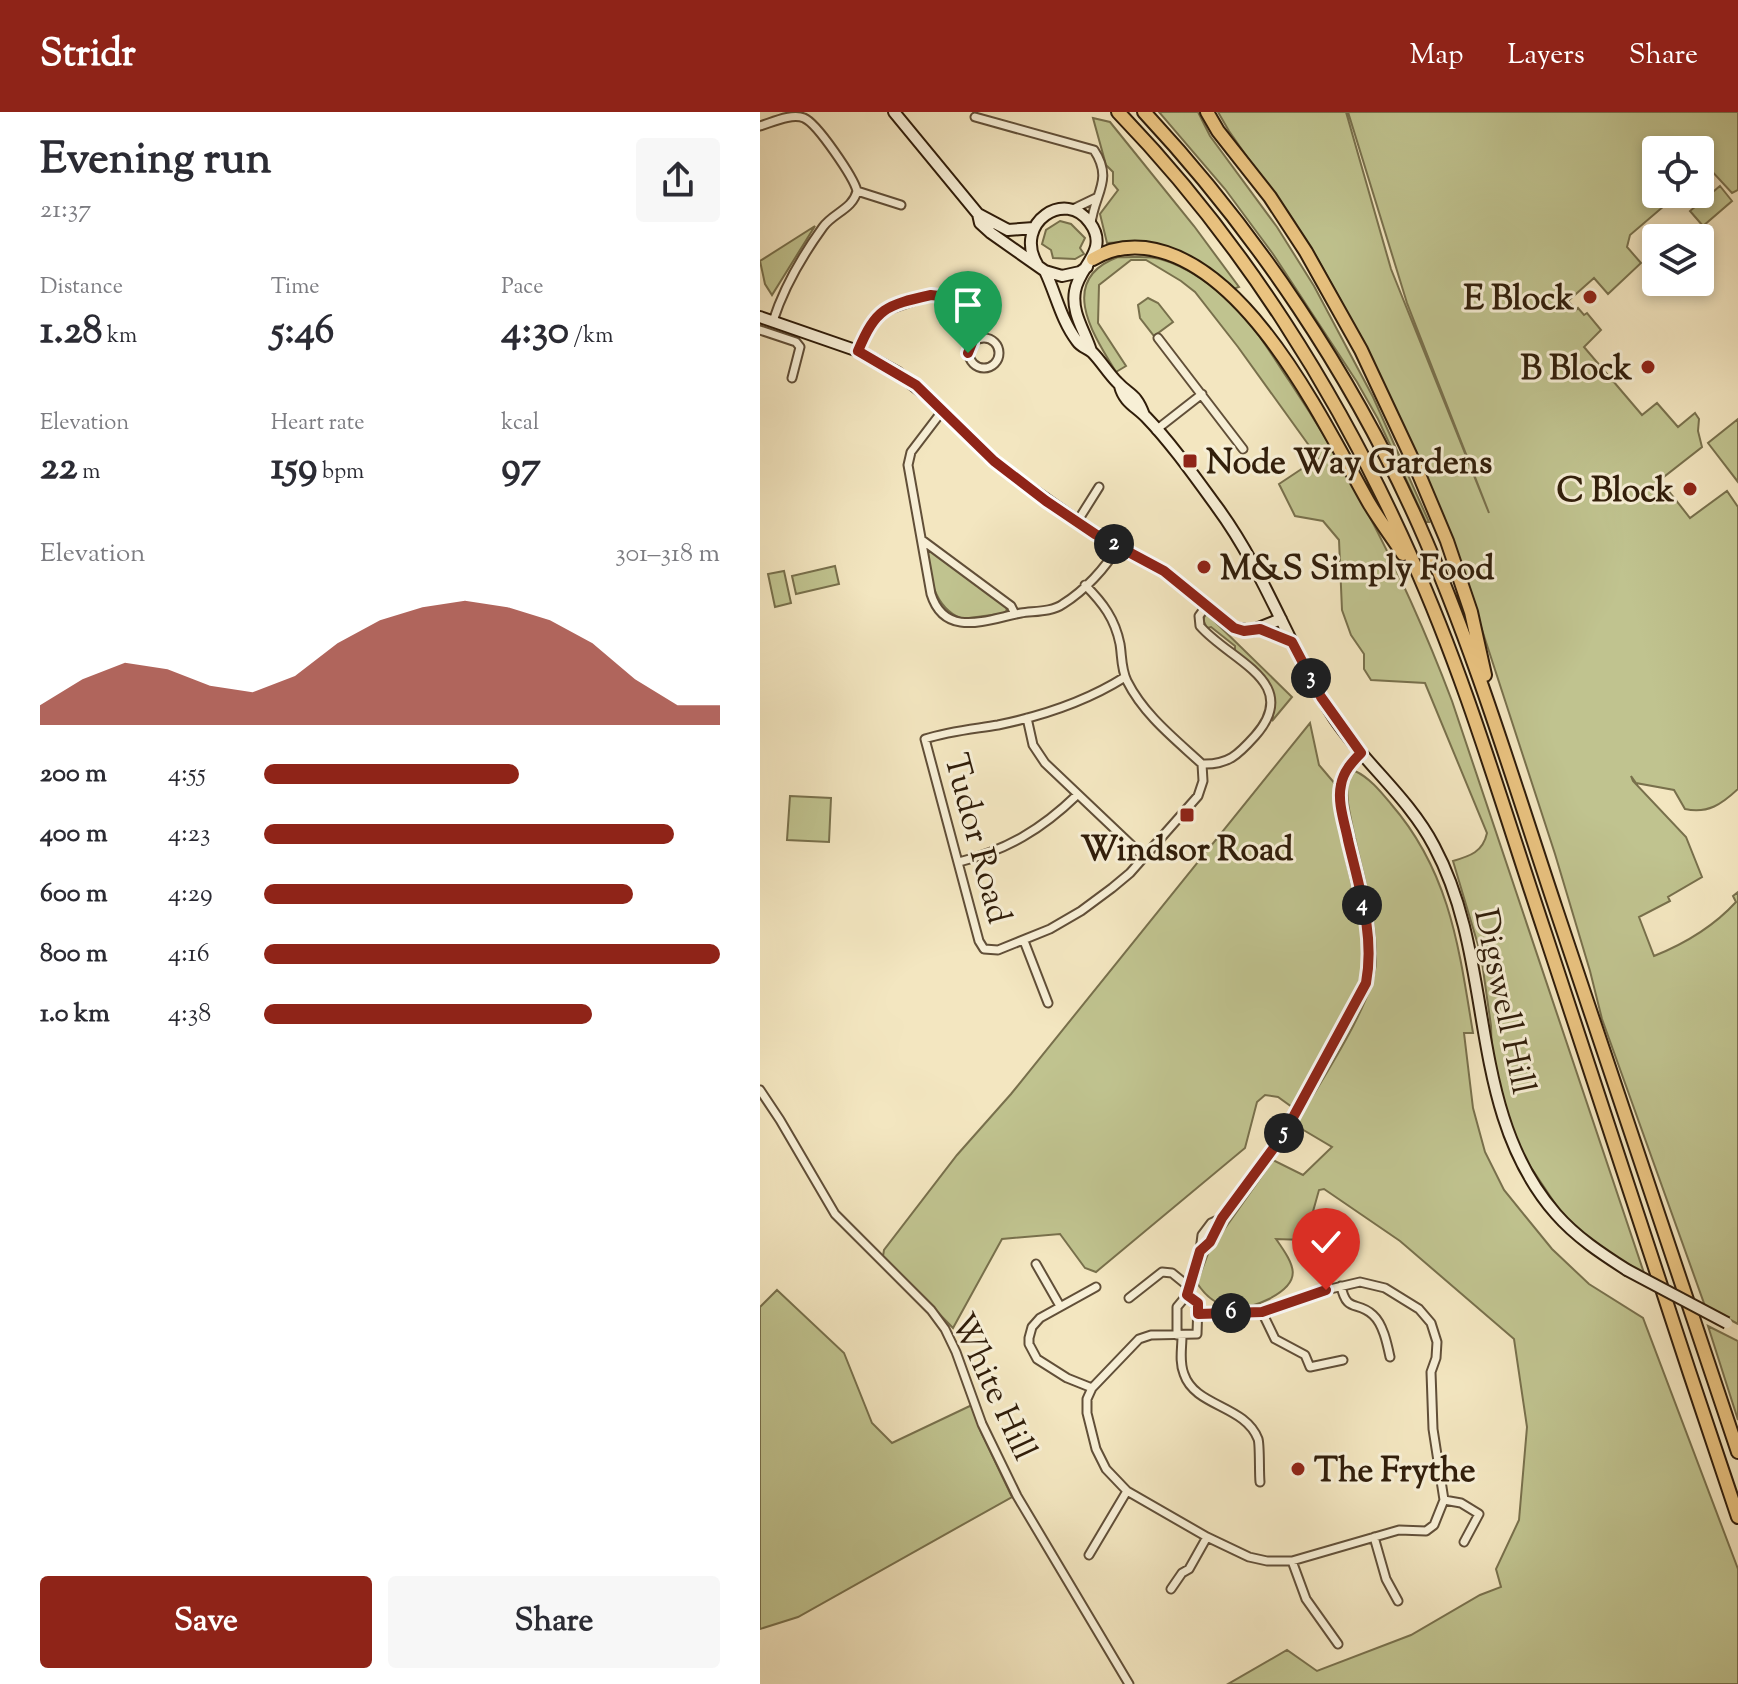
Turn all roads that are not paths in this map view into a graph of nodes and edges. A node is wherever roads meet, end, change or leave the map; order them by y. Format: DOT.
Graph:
graph roads {
  1 [pos="894,112"];
  2 [pos="1118,112"];
  3 [pos="1144,112"];
  4 [pos="1207,112"];
  5 [pos="975,117"];
  6 [pos="760,126"];
  7 [pos="857,191"];
  8 [pos="1096,198"];
  9 [pos="901,205"];
  10 [pos="1071,210"];
  11 [pos="978,214"];
  12 [pos="1091,224"];
  13 [pos="1034,228"];
  14 [pos="1090,263"];
  15 [pos="1041,267"];
  16 [pos="760,317"];
  17 [pos="773,321"];
  18 [pos="760,330"];
  19 [pos="1158,338"];
  20 [pos="972,343"];
  21 [pos="858,351"];
  22 [pos="1091,351"];
  23 [pos="792,378"];
  24 [pos="1202,394"];
  25 [pos="943,410"];
  26 [pos="1156,430"];
  27 [pos="1243,449"];
  28 [pos="1099,487"];
  29 [pos="1077,522"];
  30 [pos="922,540"];
  31 [pos="1118,546"];
  32 [pos="1421,579"];
  33 [pos="1085,585"];
  34 [pos="1207,605"];
  35 [pos="1015,614"];
  36 [pos="1281,619"];
  37 [pos="1260,629"];
  38 [pos="1292,642"];
  39 [pos="1125,677"];
  40 [pos="1027,718"];
  41 [pos="1502,746"];
  42 [pos="1361,753"];
  43 [pos="1202,764"];
  44 [pos="1077,795"];
  45 [pos="1144,857"];
  46 [pos="959,862"];
  47 [pos="1024,941"];
  48 [pos="1048,1003"];
  49 [pos="760,1090"];
  50 [pos="1036,1264"];
  51 [pos="1341,1286"];
  52 [pos="1096,1287"];
  53 [pos="1187,1290"];
  54 [pos="1129,1298"];
  55 [pos="1060,1306"];
  56 [pos="1262,1312"];
  57 [pos="1198,1314"];
  58 [pos="1738,1330"];
  59 [pos="1180,1336"];
  60 [pos="1390,1357"];
  61 [pos="1343,1360"];
  62 [pos="1092,1388"];
  63 [pos="1738,1452"];
  64 [pos="1260,1482"];
  65 [pos="1127,1491"];
  66 [pos="1444,1500"];
  67 [pos="1738,1517"];
  68 [pos="1207,1537"];
  69 [pos="1374,1537"];
  70 [pos="1464,1542"];
  71 [pos="1089,1555"];
  72 [pos="1292,1561"];
  73 [pos="1171,1589"];
  74 [pos="1398,1601"];
  75 [pos="1338,1644"];
  76 [pos="1129,1684"];
  1 -- 11 [label="main road"];
  2 -- 32 [label="highway"];
  3 -- 41 [label="highway"];
  4 -- 41 [label="highway"];
  5 -- 8 [label="street"];
  6 -- 7 [label="street"];
  7 -- 9 [label="street"];
  7 -- 17 [label="street"];
  8 -- 10 [label="street"];
  8 -- 12 [label="street"];
  10 -- 12 [label="main road"];
  10 -- 13 [label="main road"];
  11 -- 13 [label="main road"];
  11 -- 15 [label="main road"];
  12 -- 14 [label="main road"];
  13 -- 15 [label="main road"];
  14 -- 15 [label="main road"];
  14 -- 22 [label="main road"];
  14 -- 32 [label="highway"];
  15 -- 22 [label="main road, Digswell Hill"];
  16 -- 17 [label="main road"];
  17 -- 21 [label="main road"];
  18 -- 23 [label="street"];
  19 -- 24 [label="street"];
  20 -- 20 [label="street"];
  20 -- 21 [label="street"];
  21 -- 25 [label="main road"];
  22 -- 26 [label="main road, Digswell Hill"];
  24 -- 26 [label="street"];
  24 -- 27 [label="street"];
  25 -- 29 [label="main road"];
  25 -- 30 [label="street"];
  26 -- 36 [label="main road, Digswell Hill"];
  28 -- 29 [label="street"];
  29 -- 31 [label="main road"];
  30 -- 35 [label="street"];
  30 -- 35 [label="street"];
  31 -- 33 [label="street"];
  31 -- 34 [label="main road"];
  32 -- 67 [label="highway"];
  33 -- 35 [label="street"];
  33 -- 39 [label="street"];
  34 -- 37 [label="main road"];
  34 -- 43 [label="street"];
  36 -- 37 [label="main road"];
  36 -- 38 [label="main road, Digswell Hill"];
  37 -- 38 [label="main road"];
  38 -- 42 [label="main road, Digswell Hill"];
  39 -- 40 [label="street"];
  39 -- 43 [label="street"];
  40 -- 44 [label="street"];
  40 -- 46 [label="street, Tudor Road"];
  41 -- 63 [label="highway"];
  42 -- 53 [label="street"];
  42 -- 58 [label="main road, Digswell Hill, bridge"];
  43 -- 45 [label="street"];
  44 -- 45 [label="street"];
  44 -- 46 [label="street"];
  45 -- 47 [label="street"];
  46 -- 47 [label="street, Tudor Road"];
  47 -- 48 [label="street"];
  49 -- 76 [label="street, White Hill"];
  50 -- 55 [label="street"];
  51 -- 56 [label="street"];
  51 -- 60 [label="street"];
  51 -- 66 [label="street"];
  52 -- 55 [label="street"];
  53 -- 54 [label="street"];
  53 -- 57 [label="street"];
  53 -- 59 [label="street"];
  55 -- 62 [label="street"];
  56 -- 57 [label="street"];
  56 -- 61 [label="street"];
  57 -- 59 [label="street"];
  59 -- 62 [label="street"];
  59 -- 64 [label="street"];
  62 -- 65 [label="street"];
  65 -- 68 [label="street"];
  65 -- 71 [label="street"];
  66 -- 69 [label="street"];
  66 -- 70 [label="street"];
  68 -- 72 [label="street"];
  68 -- 73 [label="street"];
  69 -- 72 [label="street"];
  69 -- 74 [label="street"];
  72 -- 75 [label="street"];
}
